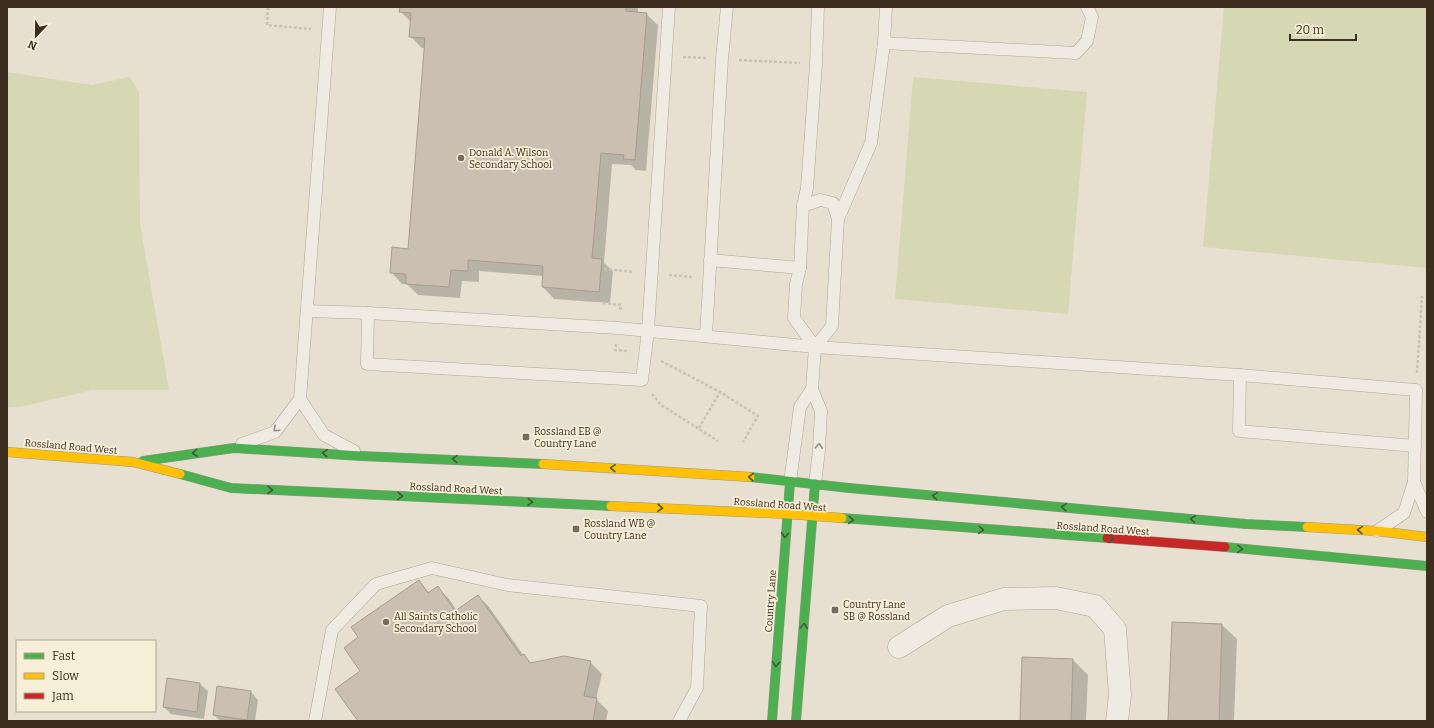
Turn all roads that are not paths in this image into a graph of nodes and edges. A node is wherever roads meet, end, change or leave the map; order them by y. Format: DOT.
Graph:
graph roads {
  1 [pos="330,7"];
  2 [pos="669,7"];
  3 [pos="727,7"];
  4 [pos="818,7"];
  5 [pos="886,7"];
  6 [pos="1087,7"];
  7 [pos="884,43"];
  8 [pos="803,206"];
  9 [pos="838,219"];
  10 [pos="710,260"];
  11 [pos="800,268"];
  12 [pos="307,311"];
  13 [pos="368,313"];
  14 [pos="648,330"];
  15 [pos="706,336"];
  16 [pos="815,347"];
  17 [pos="1240,375"];
  18 [pos="812,389"];
  19 [pos="300,399"];
  20 [pos="1415,446"];
  21 [pos="234,448"];
  22 [pos="7,452"];
  23 [pos="361,456"];
  24 [pos="133,462"];
  25 [pos="790,482"];
  26 [pos="1414,482"];
  27 [pos="815,484"];
  28 [pos="1427,512"];
  29 [pos="787,514"];
  30 [pos="813,517"];
  31 [pos="1377,531"];
  32 [pos="1427,537"];
  33 [pos="1427,566"];
  34 [pos="899,647"];
  35 [pos="315,721"];
  36 [pos="680,721"];
  37 [pos="772,721"];
  38 [pos="796,721"];
  39 [pos="1118,721"];
  1 -- 12 [label="lane"];
  2 -- 14 [label="lane"];
  3 -- 10 [label="lane"];
  4 -- 8 [label="lane"];
  5 -- 7 [label="lane"];
  6 -- 7 [label="lane"];
  7 -- 9 [label="lane"];
  8 -- 9 [label="lane"];
  8 -- 11 [label="lane"];
  9 -- 16 [label="lane"];
  10 -- 11 [label="lane"];
  10 -- 15 [label="lane"];
  11 -- 16 [label="lane"];
  12 -- 13 [label="lane"];
  12 -- 19 [label="lane"];
  13 -- 14 [label="lane"];
  13 -- 14 [label="lane"];
  14 -- 15 [label="lane"];
  15 -- 16 [label="lane"];
  16 -- 17 [label="lane"];
  16 -- 18 [label="lane"];
  17 -- 20 [label="lane"];
  17 -- 20 [label="lane"];
  18 -- 25 [label="lane"];
  27 -- 18 [label="lane, one-way"];
  19 -- 21 [label="lane, one-way"];
  19 -- 23 [label="lane"];
  20 -- 26 [label="lane"];
  23 -- 21 [label="main road, Rossland Road West, one-way"];
  21 -- 24 [label="main road, Rossland Road West, one-way"];
  22 -- 24 [label="main road, Rossland Road West"];
  25 -- 23 [label="main road, Rossland Road West, one-way"];
  24 -- 29 [label="main road, Rossland Road West, one-way"];
  25 -- 27 [label="main road, Rossland Road West"];
  25 -- 29 [label="main road, Country Lane"];
  26 -- 28 [label="lane"];
  26 -- 31 [label="lane"];
  27 -- 30 [label="main road"];
  31 -- 27 [label="main road, Rossland Road West, one-way"];
  29 -- 30 [label="main road, Rossland Road West"];
  29 -- 37 [label="main road, Country Lane, one-way"];
  30 -- 33 [label="main road, Rossland Road West, one-way"];
  38 -- 30 [label="main road, one-way"];
  31 -- 32 [label="main road, Rossland Road West"];
  34 -- 39 [label="street"];
  35 -- 36 [label="lane"];
}
